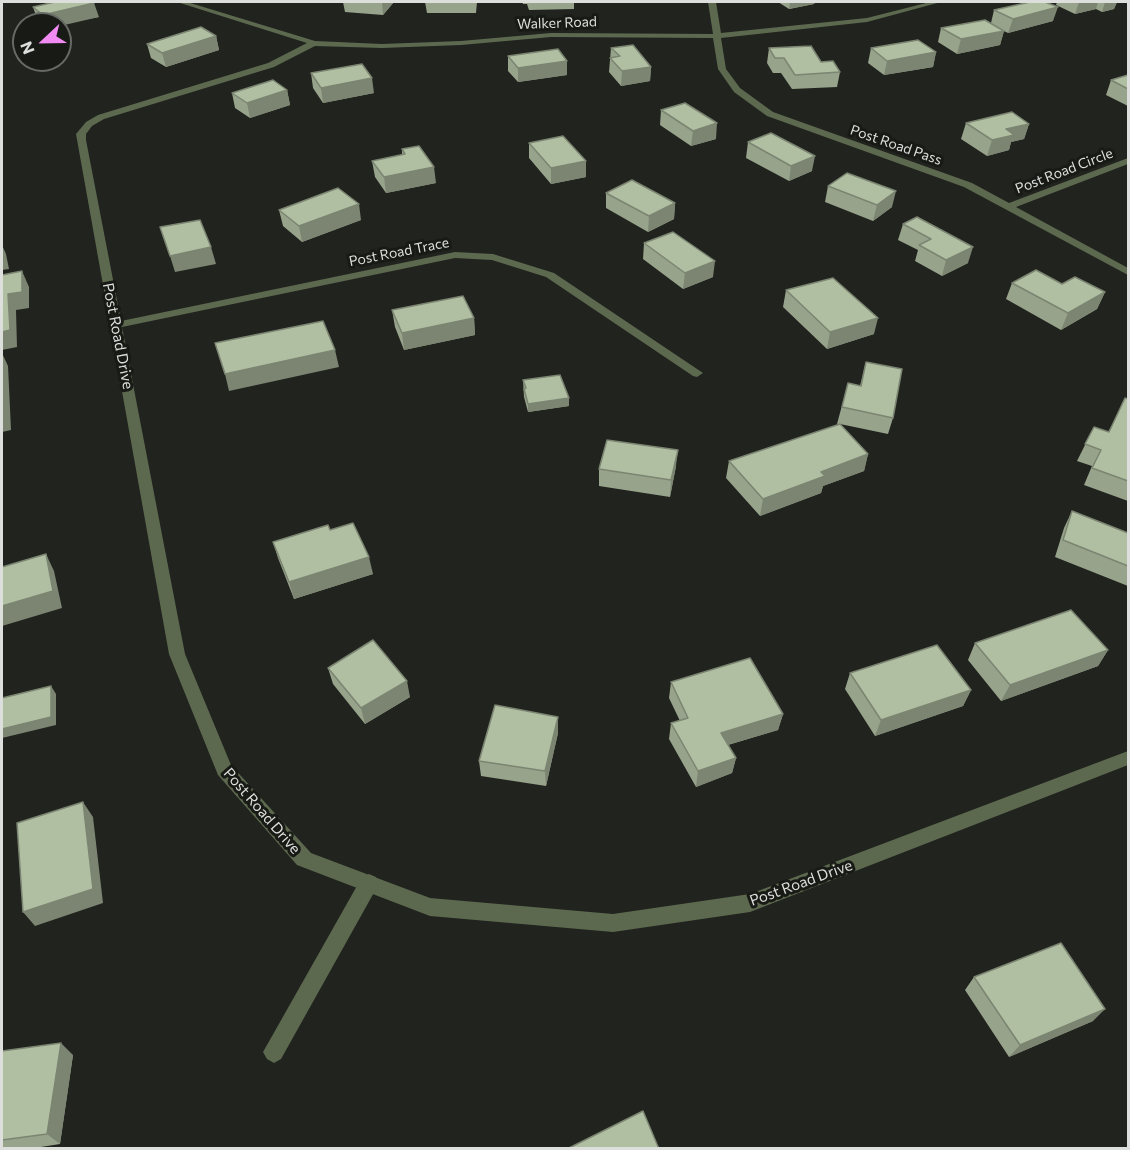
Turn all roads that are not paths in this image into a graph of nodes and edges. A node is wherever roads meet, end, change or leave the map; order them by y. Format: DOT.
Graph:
graph roads {
  1 [pos="182,2"];
  2 [pos="712,2"];
  3 [pos="937,2"];
  4 [pos="716,36"];
  5 [pos="314,43"];
  6 [pos="1128,160"];
  7 [pos="1010,206"];
  8 [pos="1128,272"];
  9 [pos="116,325"];
  10 [pos="697,373"];
  11 [pos="1128,758"];
  12 [pos="369,883"];
  13 [pos="274,1052"];
  1 -- 5 [label="street, Walker Road"];
  2 -- 4 [label="street, Post Road Pass"];
  3 -- 4 [label="street, Walker Road"];
  4 -- 5 [label="street, Walker Road"];
  4 -- 7 [label="street, Post Road Pass"];
  5 -- 9 [label="street, Post Road Drive"];
  6 -- 7 [label="street, Post Road Circle"];
  7 -- 8 [label="street, Post Road Pass"];
  9 -- 10 [label="street, Post Road Trace"];
  9 -- 12 [label="street, Post Road Drive"];
  11 -- 12 [label="street, Post Road Drive"];
  12 -- 13 [label="street"];
}
